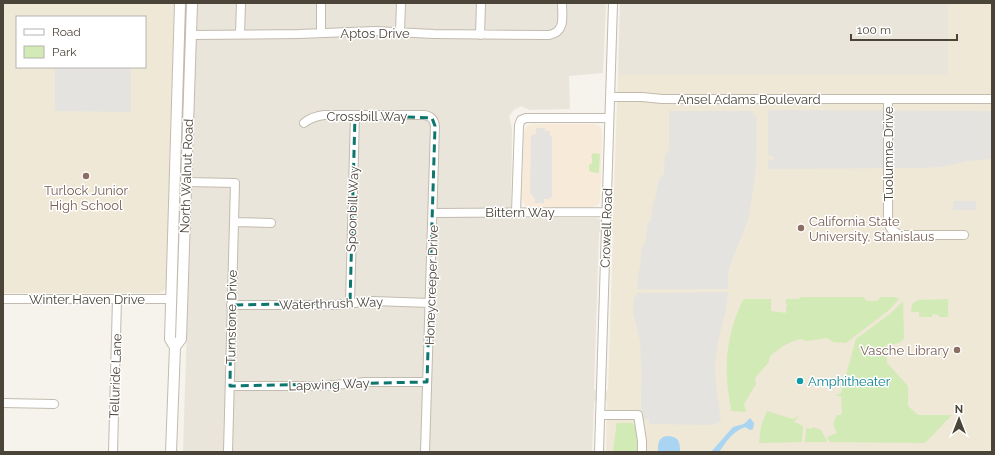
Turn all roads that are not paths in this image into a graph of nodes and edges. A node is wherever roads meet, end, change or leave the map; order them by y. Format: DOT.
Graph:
graph roads {
  1 [pos="180,3"];
  2 [pos="192,3"];
  3 [pos="241,3"];
  4 [pos="321,3"];
  5 [pos="401,3"];
  6 [pos="481,3"];
  7 [pos="562,3"];
  8 [pos="613,3"];
  9 [pos="400,32"];
  10 [pos="240,34"];
  11 [pos="321,34"];
  12 [pos="191,35"];
  13 [pos="480,35"];
  14 [pos="610,97"];
  15 [pos="888,99"];
  16 [pos="992,99"];
  17 [pos="355,115"];
  18 [pos="432,118"];
  19 [pos="609,118"];
  20 [pos="304,123"];
  21 [pos="186,182"];
  22 [pos="516,212"];
  23 [pos="606,212"];
  24 [pos="433,213"];
  25 [pos="234,222"];
  26 [pos="270,223"];
  27 [pos="964,235"];
  28 [pos="3,299"];
  29 [pos="117,299"];
  30 [pos="171,299"];
  31 [pos="430,302"];
  32 [pos="350,303"];
  33 [pos="232,305"];
  34 [pos="175,347"];
  35 [pos="428,382"];
  36 [pos="230,386"];
  37 [pos="3,403"];
  38 [pos="54,404"];
  39 [pos="601,415"];
  40 [pos="113,452"];
  41 [pos="171,452"];
  42 [pos="228,452"];
  43 [pos="425,452"];
  44 [pos="599,452"];
  45 [pos="642,452"];
  1 -- 30 [label="street, North Walnut Road"];
  2 -- 12 [label="street, North Walnut Road"];
  3 -- 10 [label="street"];
  4 -- 11 [label="street"];
  5 -- 9 [label="street"];
  6 -- 13 [label="street"];
  7 -- 13 [label="street, Aptos Drive"];
  8 -- 14 [label="street, Crowell Road"];
  9 -- 11 [label="street, Aptos Drive"];
  9 -- 13 [label="street, Aptos Drive"];
  10 -- 11 [label="street, Aptos Drive"];
  10 -- 12 [label="street, Aptos Drive"];
  12 -- 21 [label="street, North Walnut Road"];
  14 -- 15 [label="street, Ansel Adams Boulevard"];
  14 -- 19 [label="street, Crowell Road"];
  15 -- 16 [label="street, Ansel Adams Boulevard"];
  15 -- 27 [label="street, Tuolumne Drive"];
  17 -- 18 [label="street, Crossbill Way"];
  17 -- 20 [label="street, Crossbill Way"];
  17 -- 32 [label="street, Spoonbill Way"];
  18 -- 24 [label="street, Honeycreeper Drive"];
  19 -- 22 [label="street"];
  19 -- 23 [label="street, Crowell Road"];
  21 -- 25 [label="street, Turnstone Drive"];
  21 -- 34 [label="street, North Walnut Road"];
  22 -- 23 [label="street, Bittern Way"];
  22 -- 24 [label="street, Bittern Way"];
  23 -- 39 [label="street, Crowell Road"];
  24 -- 31 [label="street, Honeycreeper Drive"];
  25 -- 26 [label="street"];
  25 -- 33 [label="street, Turnstone Drive"];
  28 -- 29 [label="street, Winter Haven Drive"];
  29 -- 30 [label="street, Winter Haven Drive"];
  29 -- 40 [label="street, Telluride Lane"];
  30 -- 34 [label="street, North Walnut Road"];
  31 -- 32 [label="street, Waterthrush Way"];
  31 -- 35 [label="street, Honeycreeper Drive"];
  32 -- 33 [label="street, Waterthrush Way"];
  33 -- 36 [label="street, Turnstone Drive"];
  34 -- 41 [label="street, North Walnut Road"];
  35 -- 36 [label="street, Lapwing Way"];
  35 -- 43 [label="street, Honeycreeper Drive"];
  36 -- 42 [label="street, Turnstone Drive"];
  37 -- 38 [label="street"];
  39 -- 44 [label="street, Crowell Road"];
  39 -- 45 [label="street"];
}
